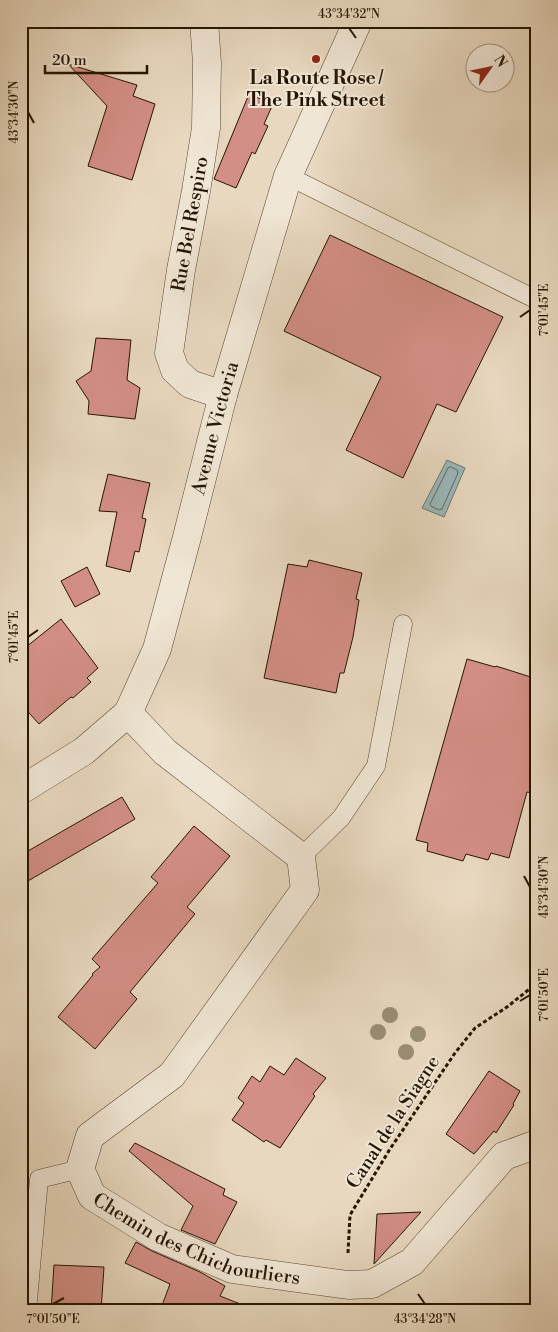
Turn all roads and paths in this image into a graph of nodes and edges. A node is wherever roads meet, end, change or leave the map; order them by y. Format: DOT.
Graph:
graph roads {
  1 [pos="204,21"];
  2 [pos="358,21"];
  3 [pos="288,176"];
  4 [pos="537,300"];
  5 [pos="223,394"];
  6 [pos="403,624"];
  7 [pos="128,713"];
  8 [pos="21,790"];
  9 [pos="301,857"];
  10 [pos="537,983"];
  11 [pos="537,1144"];
  12 [pos="80,1169"];
  13 [pos="348,1285"];
  14 [pos="27,1311"];
  1 -- 5 [label="street, Rue Bel Respiro"];
  2 -- 3 [label="street, Avenue Victoria"];
  3 -- 4 [label="lane"];
  3 -- 5 [label="street, Avenue Victoria"];
  5 -- 7 [label="street, Avenue Victoria"];
  6 -- 9 [label="lane"];
  7 -- 8 [label="street, Avenue Victoria"];
  7 -- 9 [label="street"];
  9 -- 12 [label="street, Chemin des Chichourliers"];
  10 -- 13 [label="path, Canal de la Siagne"];
  11 -- 13 [label="street, Chemin des Chichourliers"];
  12 -- 13 [label="street, Chemin des Chichourliers"];
  12 -- 14 [label="lane"];
}
